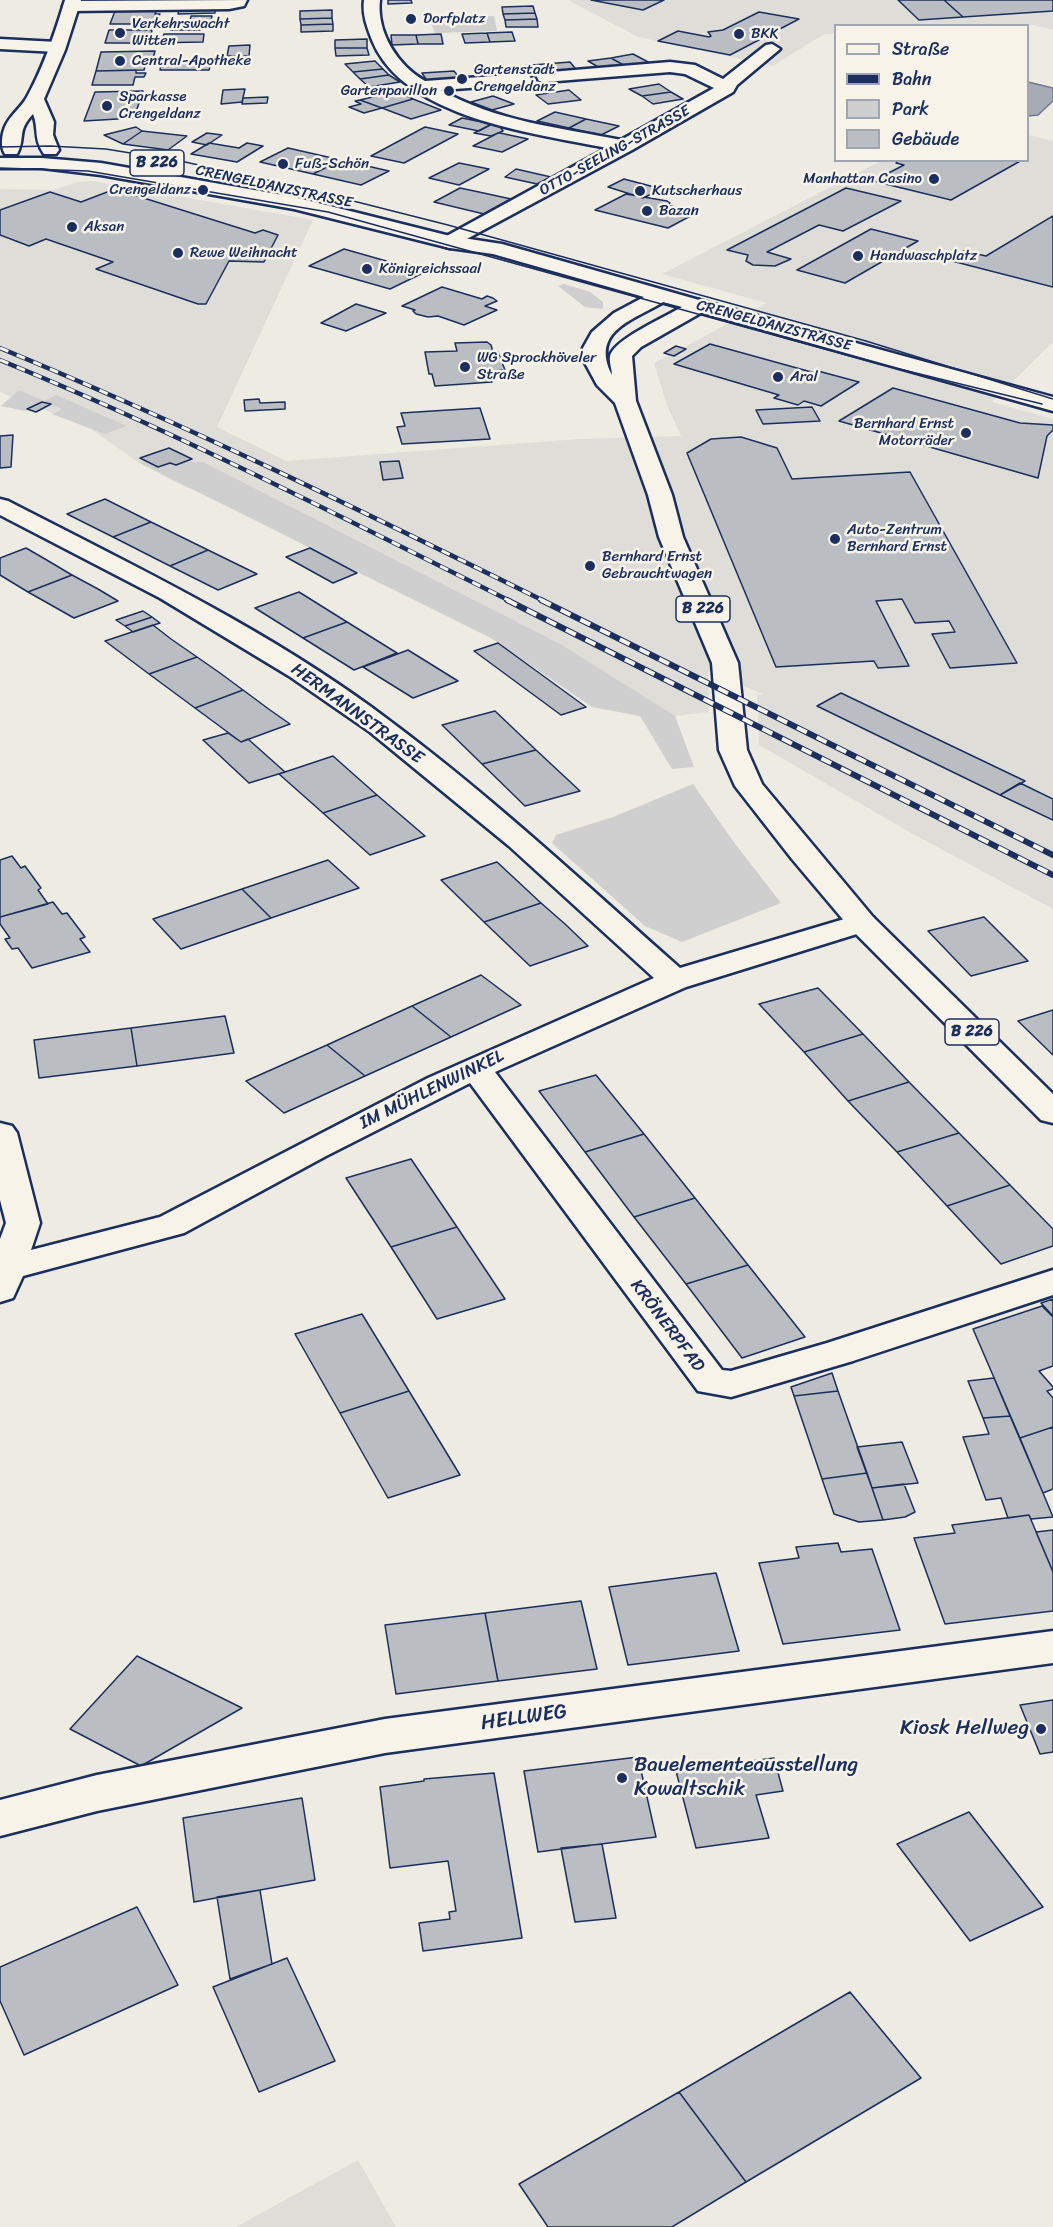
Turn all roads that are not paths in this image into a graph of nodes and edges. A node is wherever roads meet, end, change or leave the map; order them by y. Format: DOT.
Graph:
graph roads {
  1 [pos="239,0"];
  2 [pos="372,0"];
  3 [pos="72,3"];
  4 [pos="0,44"];
  5 [pos="57,47"];
  6 [pos="772,49"];
  7 [pos="545,77"];
  8 [pos="523,79"];
  9 [pos="417,87"];
  10 [pos="727,88"];
  11 [pos="35,99"];
  12 [pos="626,146"];
  13 [pos="5,156"];
  14 [pos="46,156"];
  15 [pos="458,238"];
  16 [pos="661,295"];
  17 [pos="699,306"];
  18 [pos="625,401"];
  19 [pos="1053,404"];
  20 [pos="0,506"];
  21 [pos="862,923"];
  22 [pos="675,980"];
  23 [pos="476,1069"];
  24 [pos="1053,1113"];
  25 [pos="0,1133"];
  26 [pos="4,1279"];
  27 [pos="1053,1282"];
  28 [pos="1053,1647"];
  29 [pos="5,1811"];
  1 -- 3 [label="street"];
  2 -- 9 [label="street"];
  3 -- 5 [label="street"];
  4 -- 5 [label="street"];
  5 -- 11 [label="street"];
  6 -- 10 [label="street, OTTO-SEELING-STRASSE"];
  7 -- 10 [label="street"];
  8 -- 9 [label="street"];
  9 -- 12 [label="street"];
  10 -- 12 [label="street, OTTO-SEELING-STRASSE"];
  11 -- 13 [label="street"];
  11 -- 14 [label="street"];
  12 -- 15 [label="street, OTTO-SEELING-STRASSE"];
  13 -- 14 [label="street, CRENGELDANZSTRASSE / B 226"];
  14 -- 15 [label="street, CRENGELDANZSTRASSE / B 226"];
  15 -- 16 [label="street, CRENGELDANZSTRASSE / B 226"];
  16 -- 17 [label="street, CRENGELDANZSTRASSE / B 226"];
  16 -- 18 [label="street"];
  17 -- 18 [label="street, B 226"];
  17 -- 19 [label="street, CRENGELDANZSTRASSE"];
  18 -- 21 [label="street, B 226"];
  20 -- 22 [label="street, HERMANNSTRASSE"];
  21 -- 22 [label="street, IM MÜHLENWINKEL"];
  21 -- 24 [label="street, B 226"];
  22 -- 23 [label="street, IM MÜHLENWINKEL"];
  23 -- 26 [label="street, IM MÜHLENWINKEL"];
  23 -- 27 [label="street, KRÖNERPFAD"];
  25 -- 26 [label="street"];
  28 -- 29 [label="street, HELLWEG"];
}
